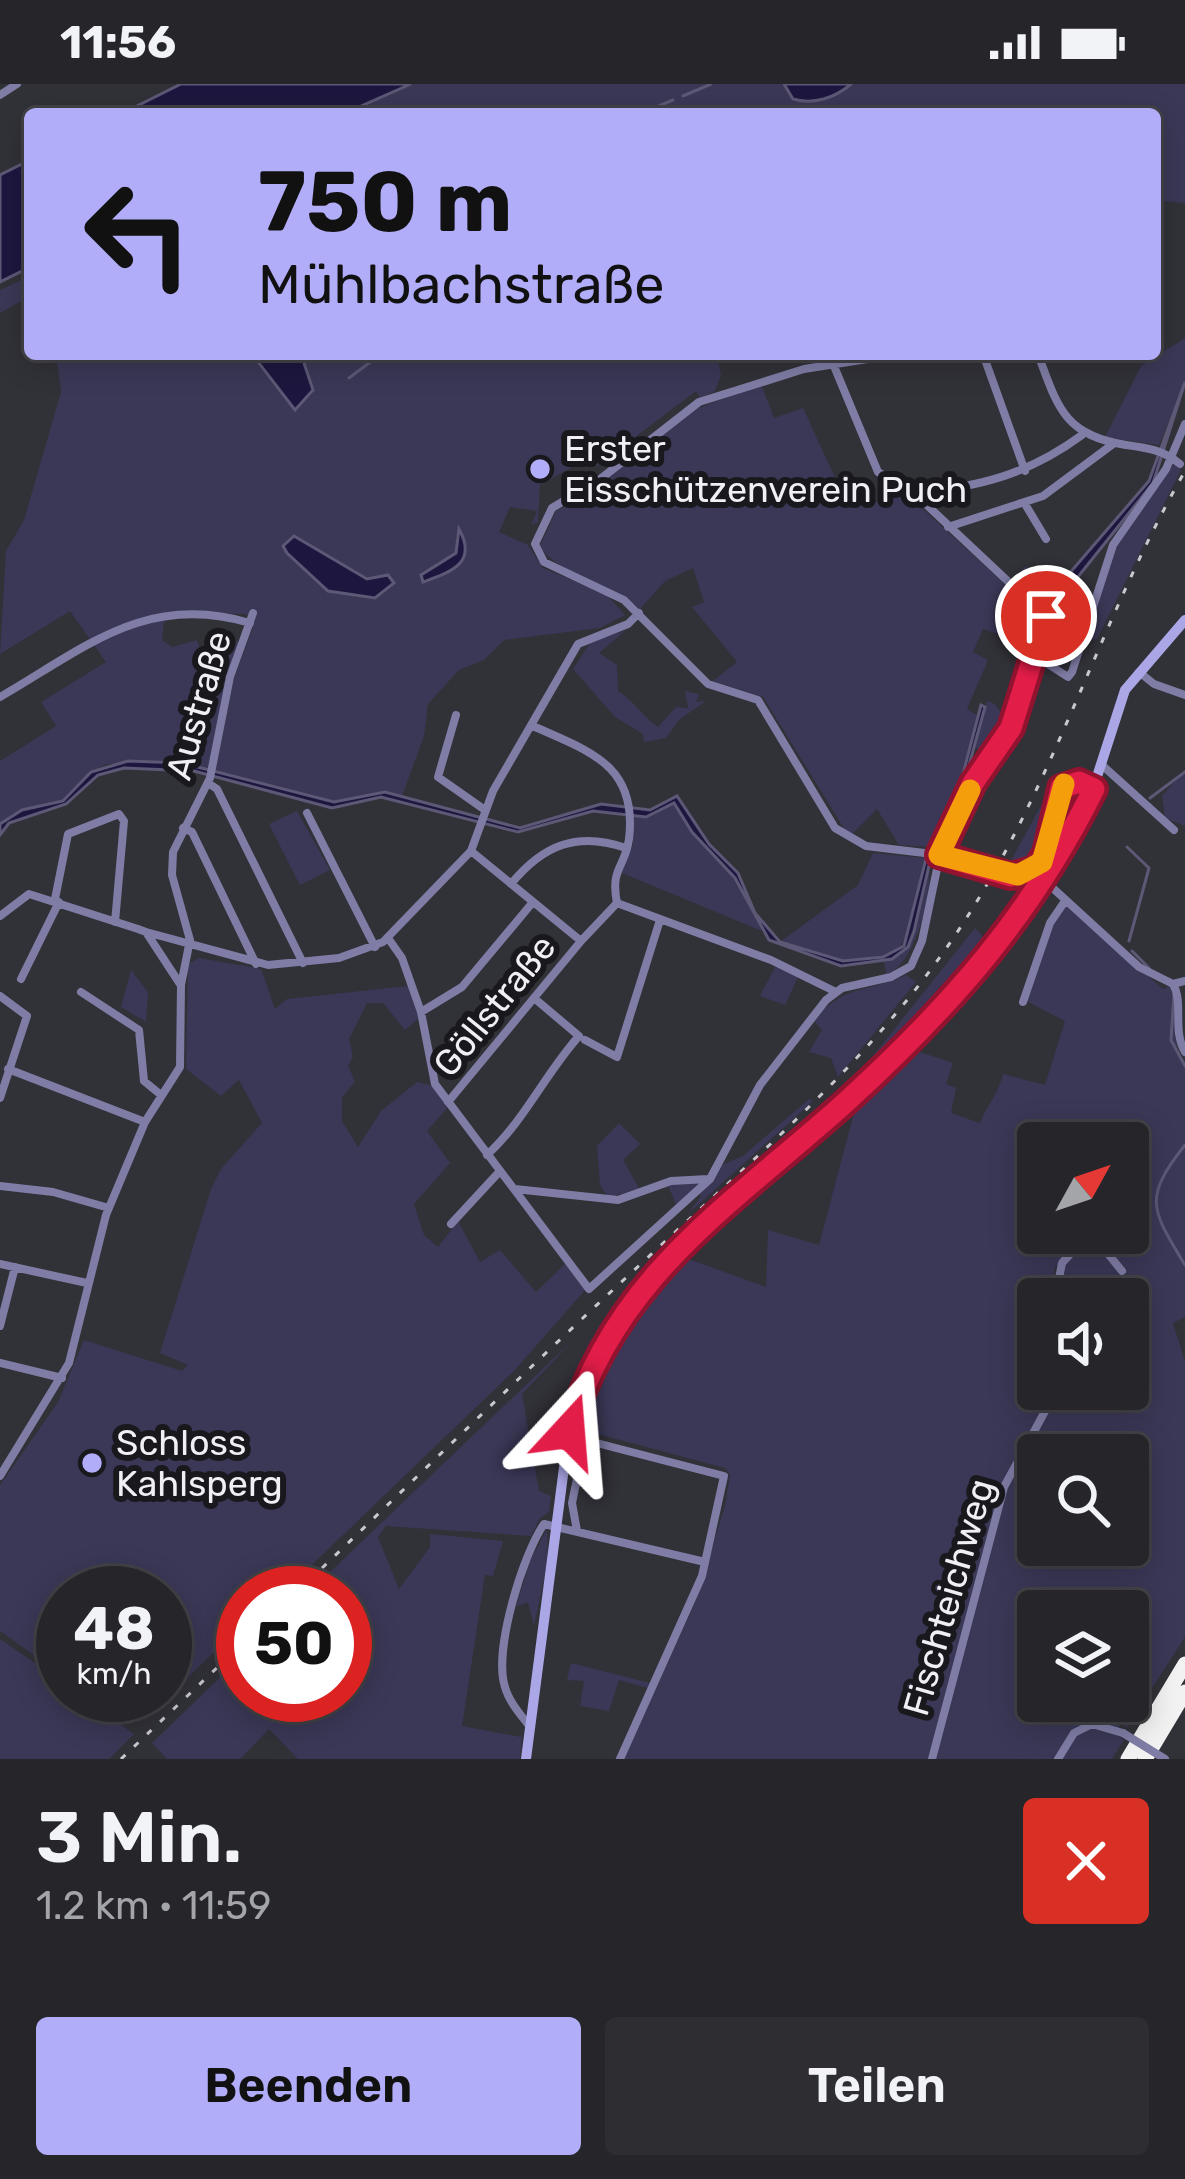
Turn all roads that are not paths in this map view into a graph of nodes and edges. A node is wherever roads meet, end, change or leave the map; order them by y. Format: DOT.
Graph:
graph roads {
  1 [pos="17,84"];
  2 [pos="0,95"];
  3 [pos="830,360"];
  4 [pos="862,360"];
  5 [pos="985,360"];
  6 [pos="1040,360"];
  7 [pos="831,365"];
  8 [pos="1185,424"];
  9 [pos="1082,435"];
  10 [pos="1114,443"];
  11 [pos="1163,453"];
  12 [pos="1180,464"];
  13 [pos="1025,471"];
  14 [pos="914,494"];
  15 [pos="1024,503"];
  16 [pos="948,527"];
  17 [pos="1046,539"];
  18 [pos="640,613"];
  19 [pos="1185,620"];
  20 [pos="1037,657"];
  21 [pos="1138,670"];
  22 [pos="1185,695"];
  23 [pos="0,697"];
  24 [pos="456,716"];
  25 [pos="532,725"];
  26 [pos="1102,766"];
  27 [pos="211,777"];
  28 [pos="1094,789"];
  29 [pos="484,811"];
  30 [pos="307,813"];
  31 [pos="183,828"];
  32 [pos="1174,830"];
  33 [pos="626,848"];
  34 [pos="472,851"];
  35 [pos="932,854"];
  36 [pos="1045,881"];
  37 [pos="511,884"];
  38 [pos="57,901"];
  39 [pos="1065,901"];
  40 [pos="533,902"];
  41 [pos="617,903"];
  42 [pos="0,916"];
  43 [pos="660,920"];
  44 [pos="115,922"];
  45 [pos="146,932"];
  46 [pos="388,938"];
  47 [pos="581,941"];
  48 [pos="375,947"];
  49 [pos="188,948"];
  50 [pos="303,963"];
  51 [pos="256,964"];
  52 [pos="21,979"];
  53 [pos="1185,981"];
  54 [pos="1172,984"];
  55 [pos="181,985"];
  56 [pos="834,991"];
  57 [pos="81,992"];
  58 [pos="0,996"];
  59 [pos="534,998"];
  60 [pos="1023,1002"];
  61 [pos="421,1012"];
  62 [pos="585,1040"];
  63 [pos="1185,1052"];
  64 [pos="8,1069"];
  65 [pos="161,1095"];
  66 [pos="0,1098"];
  67 [pos="448,1102"];
  68 [pos="145,1122"];
  69 [pos="487,1155"];
  70 [pos="500,1171"];
  71 [pos="710,1179"];
  72 [pos="0,1186"];
  73 [pos="514,1190"];
  74 [pos="109,1208"];
  75 [pos="451,1224"];
  76 [pos="0,1264"];
  77 [pos="15,1267"];
  78 [pos="1122,1271"];
  79 [pos="1059,1278"];
  80 [pos="87,1282"];
  81 [pos="0,1325"];
  82 [pos="0,1363"];
  83 [pos="62,1378"];
  84 [pos="1046,1410"];
  85 [pos="0,1476"];
  86 [pos="555,1526"];
  87 [pos="577,1531"];
  88 [pos="705,1562"];
  89 [pos="1185,1664"];
  90 [pos="1185,1692"];
  91 [pos="531,1728"];
  92 [pos="526,1759"];
  93 [pos="620,1759"];
  94 [pos="932,1759"];
  95 [pos="1058,1759"];
  96 [pos="1128,1759"];
  97 [pos="1144,1759"];
  98 [pos="1166,1759"];
  1 -- 2 [label="street"];
  3 -- 7 [label="street"];
  4 -- 7 [label="street"];
  5 -- 13 [label="street"];
  6 -- 9 [label="street"];
  7 -- 14 [label="street"];
  7 -- 18 [label="street"];
  8 -- 11 [label="street"];
  9 -- 10 [label="street"];
  9 -- 13 [label="street"];
  10 -- 11 [label="street"];
  10 -- 15 [label="street"];
  11 -- 12 [label="street"];
  11 -- 20 [label="street"];
  13 -- 14 [label="street"];
  14 -- 16 [label="street"];
  15 -- 16 [label="street"];
  15 -- 17 [label="street"];
  16 -- 20 [label="street"];
  18 -- 25 [label="street"];
  18 -- 35 [label="street"];
  19 -- 21 [label="main road"];
  20 -- 35 [label="street"];
  21 -- 22 [label="street"];
  21 -- 26 [label="main road"];
  23 -- 27 [label="street, Austraße"];
  24 -- 29 [label="street"];
  25 -- 29 [label="street"];
  25 -- 33 [label="street"];
  26 -- 28 [label="main road"];
  26 -- 32 [label="street"];
  27 -- 31 [label="street, Austraße"];
  27 -- 50 [label="street"];
  28 -- 35 [label="street"];
  28 -- 36 [label="main road"];
  29 -- 34 [label="street"];
  30 -- 48 [label="street"];
  31 -- 49 [label="street, Austraße"];
  31 -- 51 [label="street"];
  33 -- 37 [label="street"];
  33 -- 41 [label="street"];
  34 -- 37 [label="street"];
  34 -- 46 [label="street"];
  35 -- 56 [label="street"];
  36 -- 39 [label="street"];
  36 -- 86 [label="main road"];
  37 -- 40 [label="street"];
  38 -- 42 [label="street"];
  38 -- 44 [label="street"];
  38 -- 44 [label="street"];
  38 -- 52 [label="street"];
  39 -- 54 [label="street"];
  39 -- 60 [label="street"];
  40 -- 47 [label="street"];
  40 -- 61 [label="street"];
  41 -- 43 [label="street"];
  41 -- 47 [label="street, Göllstraße"];
  43 -- 56 [label="street"];
  43 -- 62 [label="street"];
  44 -- 45 [label="street"];
  45 -- 49 [label="street"];
  45 -- 55 [label="street"];
  46 -- 48 [label="street"];
  46 -- 61 [label="street"];
  47 -- 59 [label="street, Göllstraße"];
  48 -- 50 [label="street"];
  49 -- 51 [label="street"];
  49 -- 55 [label="street"];
  50 -- 51 [label="street"];
  53 -- 54 [label="street"];
  54 -- 63 [label="street"];
  55 -- 65 [label="street"];
  56 -- 71 [label="street"];
  57 -- 65 [label="street"];
  58 -- 64 [label="street"];
  59 -- 67 [label="street, Göllstraße"];
  59 -- 69 [label="street"];
  61 -- 67 [label="street"];
  64 -- 66 [label="street"];
  64 -- 68 [label="street"];
  65 -- 68 [label="street"];
  67 -- 69 [label="street"];
  68 -- 74 [label="street"];
  69 -- 70 [label="street"];
  70 -- 73 [label="street"];
  70 -- 75 [label="street"];
  71 -- 73 [label="street"];
  71 -- 73 [label="street"];
  72 -- 74 [label="street"];
  74 -- 80 [label="street"];
  76 -- 77 [label="street"];
  77 -- 80 [label="street"];
  77 -- 81 [label="street"];
  78 -- 79 [label="street"];
  80 -- 83 [label="street"];
  82 -- 83 [label="street"];
  83 -- 85 [label="street"];
  84 -- 94 [label="street, Fischteichweg"];
  86 -- 87 [label="street"];
  86 -- 91 [label="main road"];
  86 -- 91 [label="street"];
  87 -- 88 [label="street"];
  87 -- 88 [label="street"];
  88 -- 93 [label="street"];
  89 -- 96 [label="highway"];
  90 -- 97 [label="highway"];
  91 -- 92 [label="main road"];
  95 -- 98 [label="street, bridge"];
}
